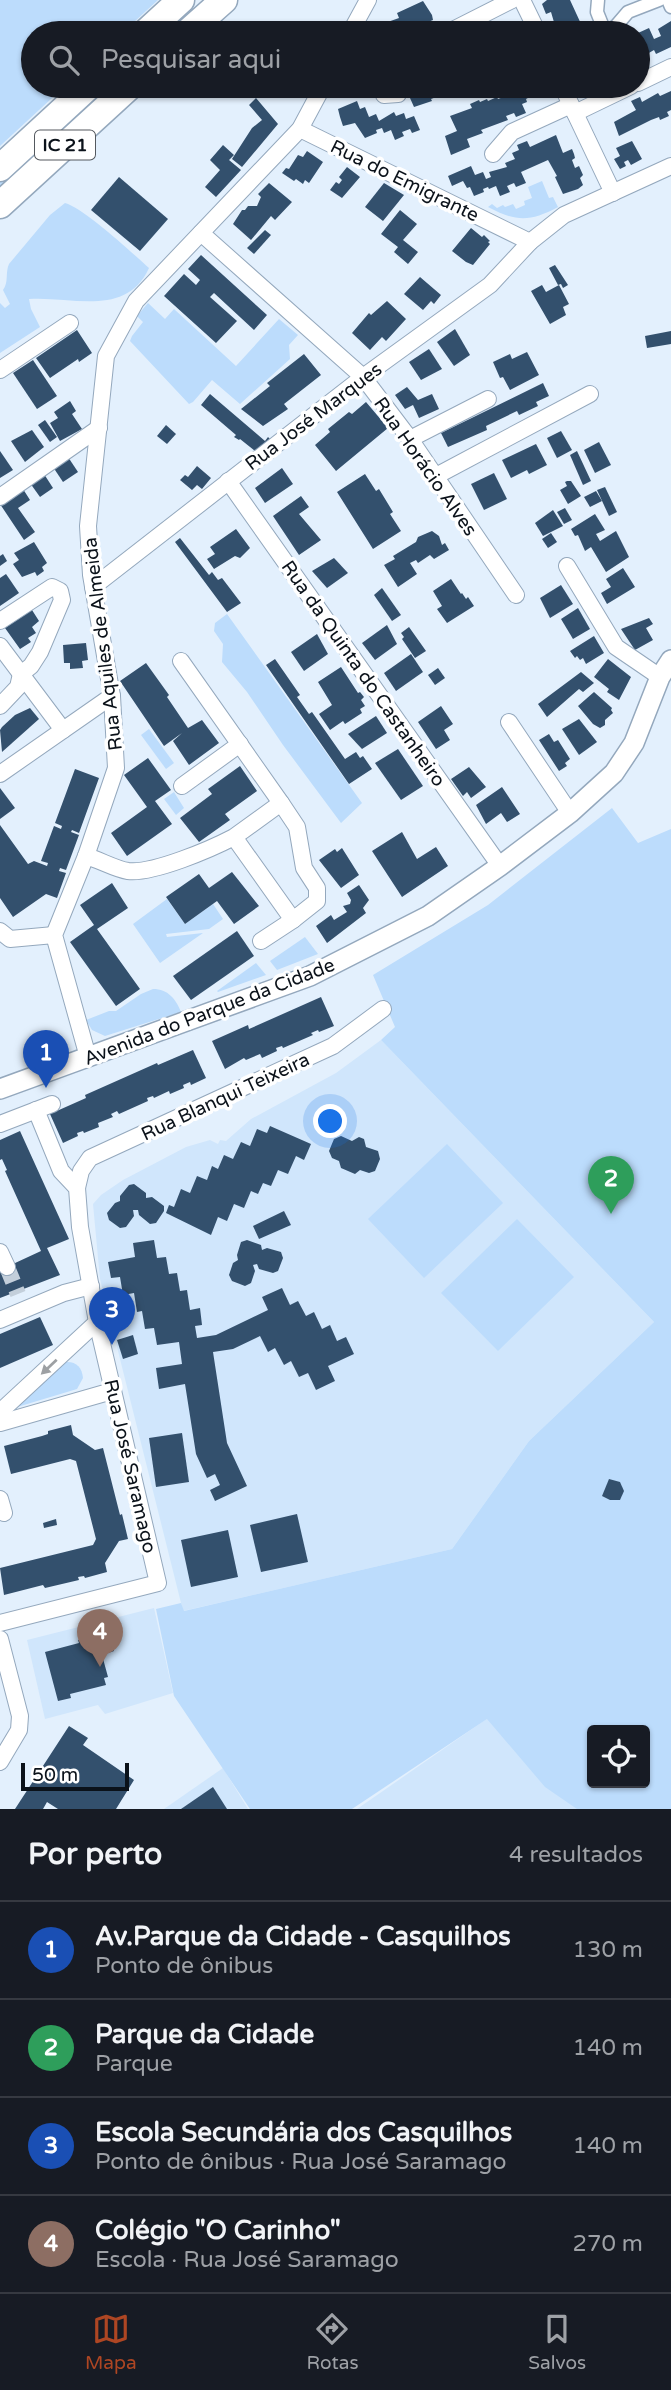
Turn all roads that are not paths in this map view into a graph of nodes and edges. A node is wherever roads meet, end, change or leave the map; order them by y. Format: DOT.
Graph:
graph roads {
  1 [pos="181,0"];
  2 [pos="224,0"];
  3 [pos="368,0"];
  4 [pos="512,0"];
  5 [pos="522,0"];
  6 [pos="598,0"];
  7 [pos="659,0"];
  8 [pos="668,0"];
  9 [pos="671,7"];
  10 [pos="158,21"];
  11 [pos="200,21"];
  12 [pos="357,21"];
  13 [pos="471,21"];
  14 [pos="532,21"];
  15 [pos="600,21"];
  16 [pos="620,21"];
  17 [pos="671,67"];
  18 [pos="650,77"];
  19 [pos="76,98"];
  20 [pos="117,98"];
  21 [pos="317,98"];
  22 [pos="568,98"];
  23 [pos="601,98"];
  24 [pos="573,109"];
  25 [pos="300,129"];
  26 [pos="493,154"];
  27 [pos="671,166"];
  28 [pos="0,168"];
  29 [pos="613,193"];
  30 [pos="0,205"];
  31 [pos="564,215"];
  32 [pos="509,231"];
  33 [pos="201,233"];
  34 [pos="530,242"];
  35 [pos="70,323"];
  36 [pos="0,370"];
  37 [pos="363,377"];
  38 [pos="590,394"];
  39 [pos="488,399"];
  40 [pos="99,428"];
  41 [pos="411,439"];
  42 [pos="436,476"];
  43 [pos="228,481"];
  44 [pos="0,497"];
  45 [pos="567,566"];
  46 [pos="93,587"];
  47 [pos="516,595"];
  48 [pos="0,621"];
  49 [pos="0,646"];
  50 [pos="671,660"];
  51 [pos="181,661"];
  52 [pos="21,674"];
  53 [pos="660,677"];
  54 [pos="111,696"];
  55 [pos="0,706"];
  56 [pos="509,722"];
  57 [pos="63,730"];
  58 [pos="240,744"];
  59 [pos="1,772"];
  60 [pos="181,786"];
  61 [pos="281,803"];
  62 [pos="570,813"];
  63 [pos="234,837"];
  64 [pos="86,856"];
  65 [pos="500,866"];
  66 [pos="293,920"];
  67 [pos="0,931"];
  68 [pos="54,934"];
  69 [pos="261,941"];
  70 [pos="383,1009"];
  71 [pos="88,1057"];
  72 [pos="0,1089"];
  73 [pos="0,1124"];
  74 [pos="77,1188"];
  75 [pos="91,1286"];
  76 [pos="0,1320"];
  77 [pos="97,1322"];
  78 [pos="113,1391"];
  79 [pos="0,1412"];
  80 [pos="0,1423"];
  81 [pos="0,1623"];
  82 [pos="0,1639"];
  83 [pos="0,1762"];
  1 -- 10 [label="highway"];
  2 -- 11 [label="highway"];
  3 -- 12 [label="street"];
  4 -- 13 [label="street"];
  5 -- 14 [label="street"];
  6 -- 15 [label="street"];
  7 -- 16 [label="street"];
  8 -- 9 [label="street"];
  17 -- 18 [label="street"];
  19 -- 28 [label="highway, IC 21"];
  20 -- 30 [label="highway, IC 21"];
  21 -- 25 [label="street, Rua Aquiles de Almeida"];
  22 -- 24 [label="street"];
  23 -- 24 [label="street"];
  24 -- 26 [label="street"];
  24 -- 29 [label="street"];
  25 -- 32 [label="street, Rua do Emigrante"];
  25 -- 33 [label="street, Rua Aquiles de Almeida"];
  27 -- 29 [label="street"];
  29 -- 31 [label="street"];
  31 -- 32 [label="street"];
  31 -- 34 [label="street"];
  32 -- 34 [label="street, Rua do Emigrante"];
  33 -- 37 [label="street, Rua Horácio Alves"];
  33 -- 40 [label="street, Rua Aquiles de Almeida"];
  34 -- 37 [label="street, Rua José Marques"];
  35 -- 36 [label="street"];
  37 -- 41 [label="street, Rua Horácio Alves"];
  37 -- 43 [label="street, Rua José Marques"];
  38 -- 42 [label="street"];
  39 -- 41 [label="street"];
  40 -- 44 [label="street"];
  40 -- 46 [label="street, Rua Aquiles de Almeida"];
  41 -- 42 [label="street, Rua Horácio Alves"];
  42 -- 47 [label="street, Rua Horácio Alves"];
  43 -- 46 [label="street, Rua José Marques"];
  43 -- 65 [label="street, Rua da Quinta do Castanheiro"];
  45 -- 53 [label="street"];
  46 -- 54 [label="street, Rua Aquiles de Almeida"];
  48 -- 52 [label="street"];
  49 -- 52 [label="street"];
  50 -- 53 [label="street, Avenida do Parque da Cidade"];
  51 -- 58 [label="street"];
  52 -- 55 [label="street"];
  52 -- 57 [label="street"];
  53 -- 62 [label="street, Avenida do Parque da Cidade"];
  54 -- 57 [label="street"];
  54 -- 64 [label="street, Rua Aquiles de Almeida"];
  56 -- 62 [label="street"];
  57 -- 59 [label="street"];
  58 -- 60 [label="street"];
  58 -- 61 [label="street"];
  61 -- 63 [label="street"];
  61 -- 66 [label="street"];
  62 -- 65 [label="street, Avenida do Parque da Cidade"];
  63 -- 64 [label="street"];
  63 -- 66 [label="street"];
  64 -- 68 [label="street, Rua Aquiles de Almeida"];
  65 -- 71 [label="street, Avenida do Parque da Cidade"];
  66 -- 69 [label="street"];
  67 -- 68 [label="street"];
  68 -- 71 [label="street"];
  70 -- 74 [label="street, Rua Blanqui Teixeira"];
  71 -- 72 [label="street, Avenida do Parque da Cidade"];
  73 -- 74 [label="street"];
  74 -- 75 [label="street, Rua José Saramago"];
  75 -- 76 [label="street"];
  75 -- 77 [label="street, Rua José Saramago"];
  77 -- 78 [label="street, Rua José Saramago"];
  77 -- 79 [label="street, one-way"];
  78 -- 80 [label="street"];
  78 -- 81 [label="street, Rua José Saramago"];
  82 -- 83 [label="street"];
}
